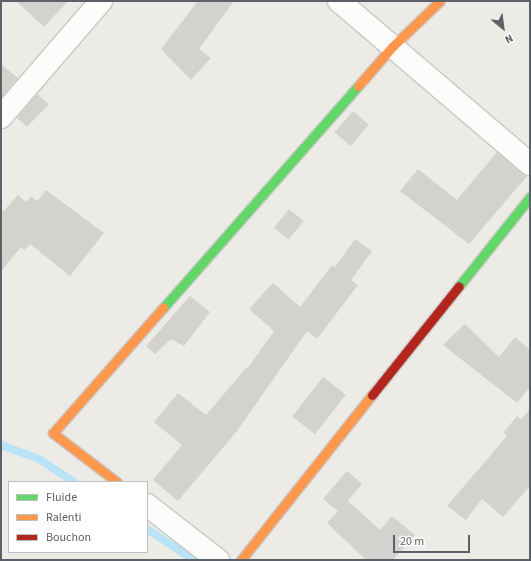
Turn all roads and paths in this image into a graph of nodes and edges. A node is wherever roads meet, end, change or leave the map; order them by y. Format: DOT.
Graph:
graph roads {
  1 [pos="100,1"];
  2 [pos="339,1"];
  3 [pos="440,1"];
  4 [pos="392,47"];
  5 [pos="1,117"];
  6 [pos="530,164"];
  7 [pos="530,197"];
  8 [pos="116,481"];
  9 [pos="148,506"];
  10 [pos="218,560"];
  11 [pos="241,560"];
  1 -- 5 [label="street"];
  2 -- 4 [label="street"];
  3 -- 4 [label="street"];
  4 -- 6 [label="street"];
  4 -- 8 [label="street"];
  7 -- 11 [label="street"];
  9 -- 10 [label="street"];
}
